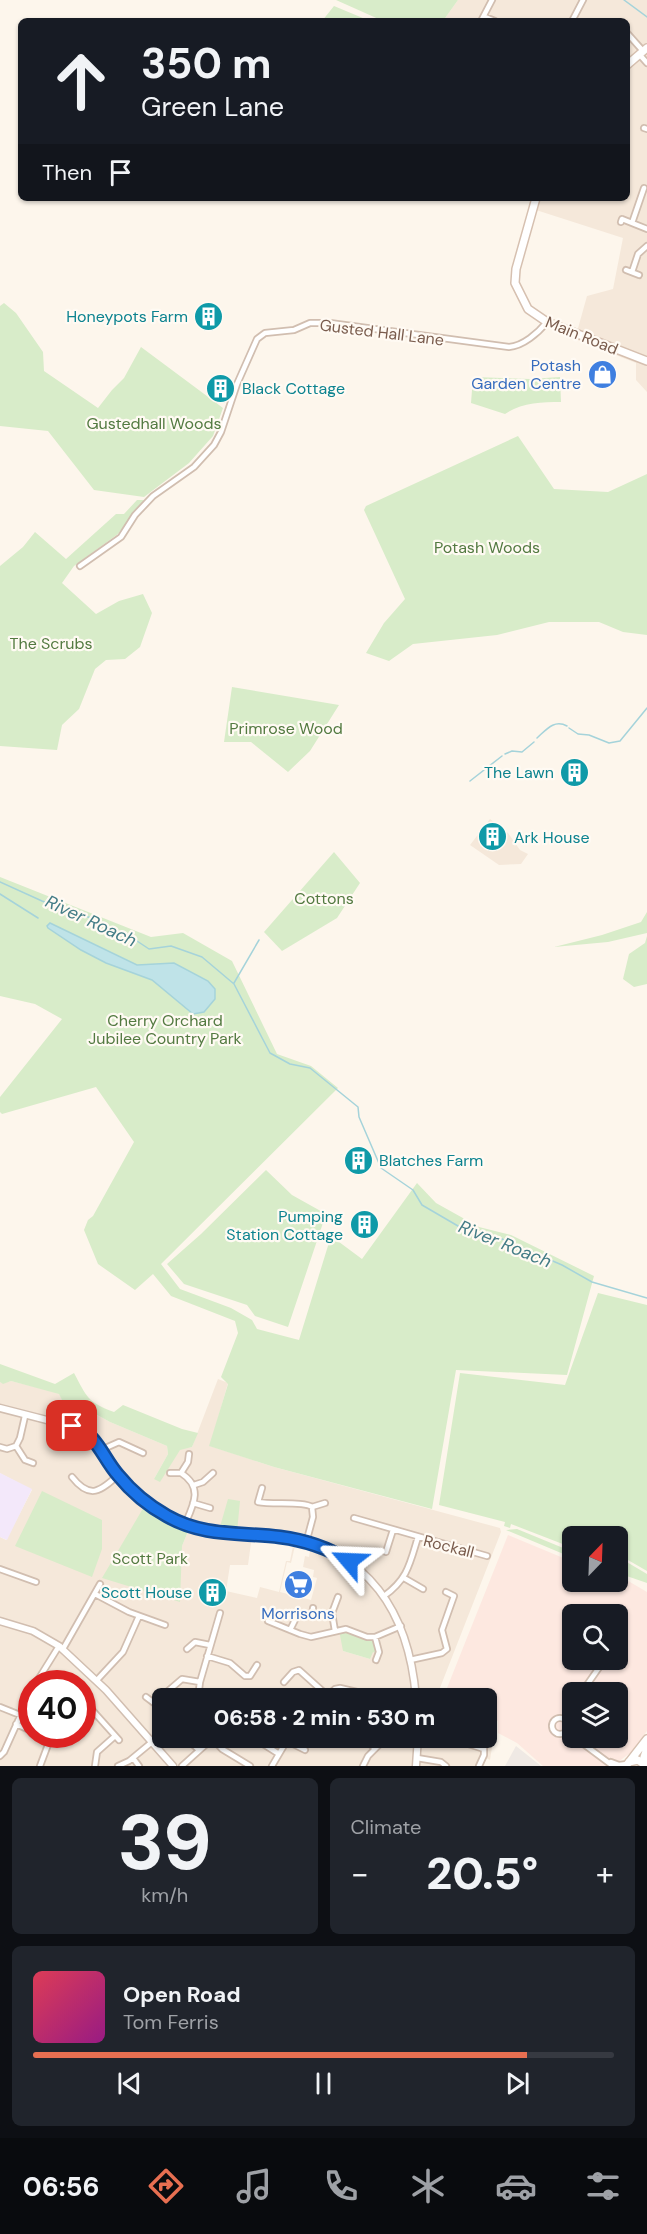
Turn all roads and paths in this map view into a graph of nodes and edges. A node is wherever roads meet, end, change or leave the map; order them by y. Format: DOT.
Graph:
graph roads {
  1 [pos="492,0"];
  2 [pos="583,0"];
  3 [pos="483,18"];
  4 [pos="574,18"];
  5 [pos="630,36"];
  6 [pos="643,51"];
  7 [pos="630,62"];
  8 [pos="647,63"];
  9 [pos="636,185"];
  10 [pos="646,188"];
  11 [pos="535,201"];
  12 [pos="621,222"];
  13 [pos="632,223"];
  14 [pos="647,229"];
  15 [pos="647,246"];
  16 [pos="639,275"];
  17 [pos="547,322"];
  18 [pos="647,361"];
  19 [pos="80,566"];
  20 [pos="0,1408"];
  21 [pos="25,1416"];
  22 [pos="16,1446"];
  23 [pos="0,1447"];
  24 [pos="101,1450"];
  25 [pos="143,1453"];
  26 [pos="189,1454"];
  27 [pos="33,1463"];
  28 [pos="170,1473"];
  29 [pos="181,1473"];
  30 [pos="213,1473"];
  31 [pos="118,1475"];
  32 [pos="72,1477"];
  33 [pos="194,1485"];
  34 [pos="262,1488"];
  35 [pos="193,1503"];
  36 [pos="325,1503"];
  37 [pos="312,1507"];
  38 [pos="210,1508"];
  39 [pos="354,1518"];
  40 [pos="185,1524"];
  41 [pos="393,1530"];
  42 [pos="418,1536"];
  43 [pos="306,1543"];
  44 [pos="386,1551"];
  45 [pos="487,1556"];
  46 [pos="0,1569"];
  47 [pos="404,1578"];
  48 [pos="36,1582"];
  49 [pos="100,1584"];
  50 [pos="423,1589"];
  51 [pos="446,1592"];
  52 [pos="94,1594"];
  53 [pos="384,1596"];
  54 [pos="454,1596"];
  55 [pos="338,1597"];
  56 [pos="463,1599"];
  57 [pos="313,1608"];
  58 [pos="220,1614"];
  59 [pos="139,1616"];
  60 [pos="0,1621"];
  61 [pos="268,1621"];
  62 [pos="165,1625"];
  63 [pos="401,1626"];
  64 [pos="290,1630"];
  65 [pos="335,1631"];
  66 [pos="375,1637"];
  67 [pos="210,1645"];
  68 [pos="61,1648"];
  69 [pos="187,1649"];
  70 [pos="207,1656"];
  71 [pos="376,1660"];
  72 [pos="410,1660"];
  73 [pos="256,1665"];
  74 [pos="45,1670"];
  75 [pos="97,1680"];
  76 [pos="200,1682"];
  77 [pos="284,1682"];
  78 [pos="199,1688"];
  79 [pos="317,1688"];
  80 [pos="414,1688"];
  81 [pos="146,1697"];
  82 [pos="0,1707"];
  83 [pos="18,1714"];
  84 [pos="96,1716"];
  85 [pos="562,1719"];
  86 [pos="18,1720"];
  87 [pos="16,1724"];
  88 [pos="562,1733"];
  89 [pos="647,1739"];
  90 [pos="152,1742"];
  91 [pos="46,1748"];
  92 [pos="157,1748"];
  93 [pos="221,1748"];
  94 [pos="269,1748"];
  95 [pos="283,1748"];
  96 [pos="302,1748"];
  97 [pos="481,1748"];
  98 [pos="589,1748"];
  99 [pos="647,1748"];
  100 [pos="375,1749"];
  101 [pos="484,1749"];
  102 [pos="199,1750"];
  103 [pos="305,1750"];
  104 [pos="279,1754"];
  105 [pos="0,1756"];
  106 [pos="133,1758"];
  107 [pos="238,1759"];
  108 [pos="606,1760"];
  109 [pos="417,1762"];
  110 [pos="627,1764"];
  111 [pos="40,1766"];
  112 [pos="92,1766"];
  113 [pos="118,1766"];
  114 [pos="139,1766"];
  115 [pos="173,1766"];
  116 [pos="182,1766"];
  117 [pos="234,1766"];
  118 [pos="250,1766"];
  119 [pos="272,1766"];
  120 [pos="363,1766"];
  121 [pos="446,1766"];
  122 [pos="479,1766"];
  123 [pos="613,1766"];
  124 [pos="646,1766"];
  1 -- 3 [label="street"];
  2 -- 4 [label="street"];
  5 -- 6 [label="street"];
  6 -- 7 [label="main road"];
  6 -- 8 [label="street"];
  9 -- 10 [label="street"];
  10 -- 13 [label="street"];
  11 -- 17 [label="main road, Main Road"];
  12 -- 13 [label="street"];
  13 -- 14 [label="street"];
  15 -- 16 [label="street"];
  17 -- 18 [label="main road, Main Road"];
  17 -- 19 [label="street, Gusted Hall Lane"];
  20 -- 21 [label="street"];
  21 -- 22 [label="street"];
  21 -- 24 [label="street"];
  22 -- 23 [label="street"];
  22 -- 27 [label="street"];
  24 -- 25 [label="street"];
  24 -- 31 [label="street"];
  26 -- 29 [label="street"];
  28 -- 29 [label="street"];
  29 -- 33 [label="street"];
  30 -- 33 [label="street"];
  31 -- 32 [label="street"];
  31 -- 40 [label="street"];
  33 -- 35 [label="street"];
  34 -- 37 [label="street"];
  35 -- 38 [label="street"];
  35 -- 40 [label="street"];
  36 -- 37 [label="street"];
  37 -- 43 [label="street"];
  39 -- 41 [label="street"];
  40 -- 43 [label="street"];
  41 -- 42 [label="street"];
  41 -- 44 [label="street"];
  42 -- 45 [label="street, Rockall"];
  42 -- 47 [label="street, Rockall"];
  43 -- 53 [label="street"];
  46 -- 48 [label="street"];
  47 -- 50 [label="street"];
  47 -- 53 [label="street, Rockall"];
  49 -- 52 [label="street"];
  51 -- 54 [label="street"];
  52 -- 59 [label="street"];
  52 -- 68 [label="street"];
  53 -- 63 [label="street"];
  54 -- 56 [label="street"];
  54 -- 72 [label="street"];
  55 -- 65 [label="street"];
  57 -- 64 [label="street"];
  58 -- 67 [label="street"];
  59 -- 62 [label="street"];
  59 -- 75 [label="street"];
  60 -- 68 [label="street"];
  61 -- 64 [label="street"];
  63 -- 66 [label="street"];
  63 -- 72 [label="street"];
  64 -- 65 [label="street"];
  65 -- 66 [label="street"];
  66 -- 71 [label="street"];
  67 -- 69 [label="street"];
  67 -- 70 [label="street"];
  68 -- 74 [label="street"];
  68 -- 75 [label="street"];
  70 -- 73 [label="street"];
  70 -- 76 [label="street"];
  72 -- 80 [label="street"];
  75 -- 90 [label="street"];
  76 -- 78 [label="street"];
  76 -- 81 [label="street"];
  77 -- 79 [label="street"];
  82 -- 83 [label="street"];
  84 -- 112 [label="street"];
  85 -- 88 [label="street"];
  86 -- 87 [label="street"];
  87 -- 105 [label="street"];
  89 -- 110 [label="main road"];
  90 -- 106 [label="street"];
  91 -- 111 [label="street"];
  92 -- 115 [label="street"];
  93 -- 107 [label="street"];
  94 -- 104 [label="street"];
  95 -- 104 [label="street"];
  96 -- 103 [label="street"];
  97 -- 101 [label="street"];
  98 -- 108 [label="street"];
  99 -- 124 [label="main road"];
  100 -- 120 [label="street"];
  101 -- 122 [label="street"];
  102 -- 116 [label="street"];
  104 -- 119 [label="street"];
  106 -- 113 [label="street"];
  106 -- 114 [label="street"];
  107 -- 117 [label="street"];
  107 -- 118 [label="street"];
  108 -- 110 [label="street"];
  108 -- 123 [label="street"];
  109 -- 121 [label="street"];
  110 -- 124 [label="main road"];
}
